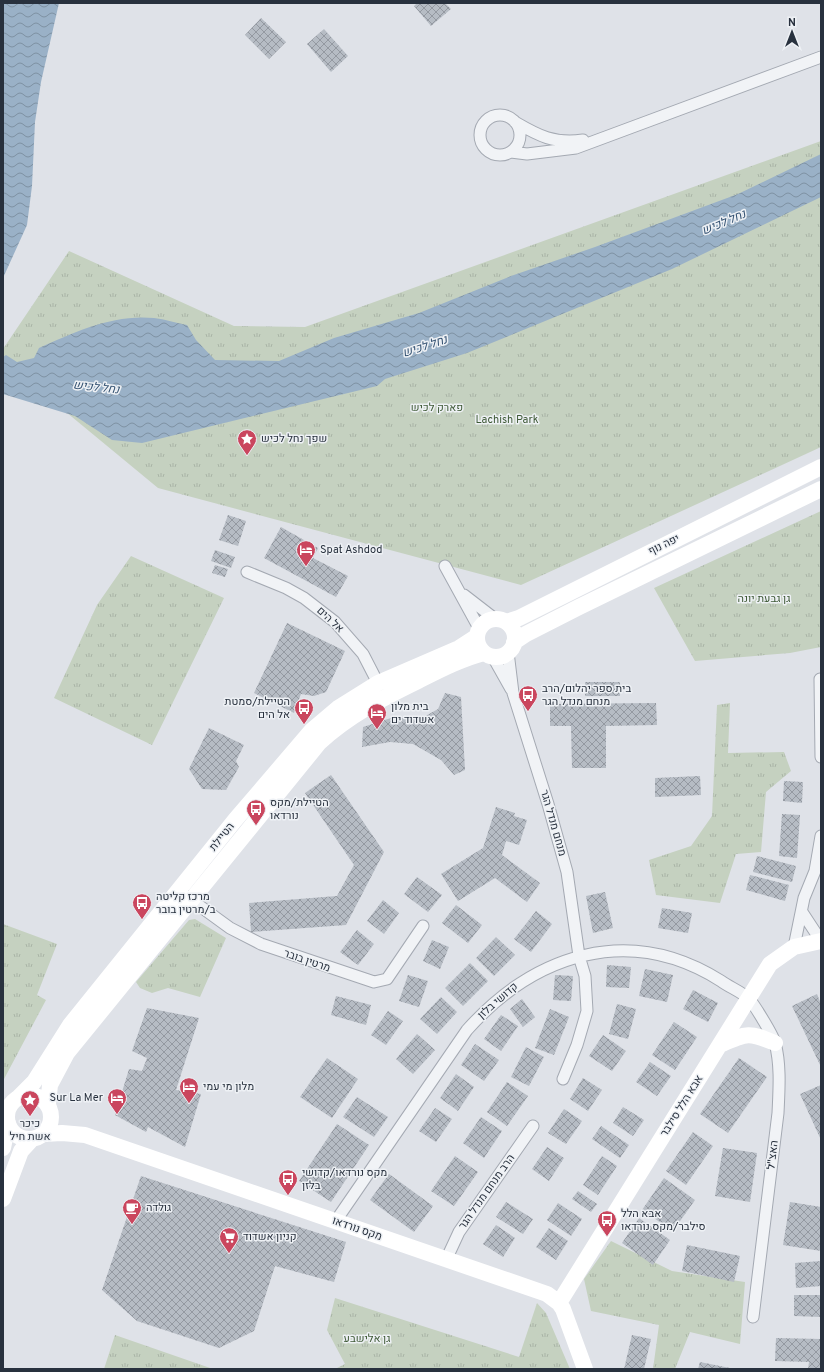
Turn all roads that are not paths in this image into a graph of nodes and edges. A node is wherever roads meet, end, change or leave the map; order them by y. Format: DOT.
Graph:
graph roads {
  1 [pos="821,57"];
  2 [pos="515,122"];
  3 [pos="606,138"];
  4 [pos="511,152"];
  5 [pos="821,467"];
  6 [pos="821,489"];
  7 [pos="445,566"];
  8 [pos="247,572"];
  9 [pos="458,590"];
  10 [pos="501,620"];
  11 [pos="478,632"];
  12 [pos="511,647"];
  13 [pos="488,655"];
  14 [pos="820,679"];
  15 [pos="378,683"];
  16 [pos="513,693"];
  17 [pos="385,697"];
  18 [pos="821,757"];
  19 [pos="821,836"];
  20 [pos="185,895"];
  21 [pos="802,912"];
  22 [pos="423,926"];
  23 [pos="821,941"];
  24 [pos="794,947"];
  25 [pos="579,956"];
  26 [pos="749,999"];
  27 [pos="775,1042"];
  28 [pos="722,1044"];
  29 [pos="563,1079"];
  30 [pos="19,1097"];
  31 [pos="49,1107"];
  32 [pos="8,1123"];
  33 [pos="533,1126"];
  34 [pos="85,1135"];
  35 [pos="38,1136"];
  36 [pos="3,1148"];
  37 [pos="3,1199"];
  38 [pos="335,1222"];
  39 [pos="446,1260"];
  40 [pos="559,1303"];
  41 [pos="752,1317"];
  42 [pos="585,1369"];
  1 -- 3 [label="street"];
  2 -- 3 [label="street"];
  2 -- 4 [label="street"];
  2 -- 4 [label="street"];
  3 -- 4 [label="street"];
  5 -- 10 [label="main road, יפה נוף"];
  6 -- 12 [label="main road, יפה נוף"];
  7 -- 9 [label="street"];
  8 -- 15 [label="street, אל הים"];
  9 -- 10 [label="street"];
  9 -- 11 [label="street"];
  10 -- 11 [label="main road"];
  10 -- 12 [label="main road"];
  11 -- 13 [label="main road"];
  11 -- 15 [label="main road, הטיילת"];
  12 -- 13 [label="main road"];
  12 -- 16 [label="street"];
  13 -- 16 [label="street"];
  13 -- 17 [label="main road, הטיילת"];
  14 -- 18 [label="street"];
  15 -- 17 [label="street, אל הים"];
  15 -- 20 [label="main road, הטיילת"];
  16 -- 25 [label="street, מנחם מנדל הגר"];
  17 -- 20 [label="main road, הטיילת"];
  19 -- 21 [label="street"];
  20 -- 22 [label="street, מרטין בובר"];
  20 -- 30 [label="main road, הטיילת"];
  20 -- 31 [label="main road, הטיילת"];
  21 -- 23 [label="street"];
  21 -- 24 [label="street"];
  23 -- 24 [label="main road"];
  24 -- 26 [label="main road, אבא הלל סילבר"];
  25 -- 26 [label="street, קדושי בלזן"];
  25 -- 29 [label="street"];
  25 -- 38 [label="street, קדושי בלזן"];
  26 -- 27 [label="street, האצ\"ל"];
  26 -- 28 [label="main road, אבא הלל סילבר"];
  27 -- 28 [label="main road"];
  27 -- 41 [label="street, האצ\"ל"];
  28 -- 40 [label="main road, אבא הלל סילבר"];
  30 -- 31 [label="main road"];
  30 -- 32 [label="main road"];
  31 -- 34 [label="main road, מקס נורדאו"];
  31 -- 35 [label="main road"];
  32 -- 35 [label="main road"];
  32 -- 36 [label="main road"];
  33 -- 39 [label="street, הרב מנחם מנדל הגר"];
  34 -- 35 [label="main road, מקס נורדאו"];
  34 -- 38 [label="main road, מקס נורדאו"];
  35 -- 37 [label="main road"];
  38 -- 39 [label="main road, מקס נורדאו"];
  39 -- 40 [label="main road, מקס נורדאו"];
  40 -- 42 [label="main road, מקס נורדאו"];
}
